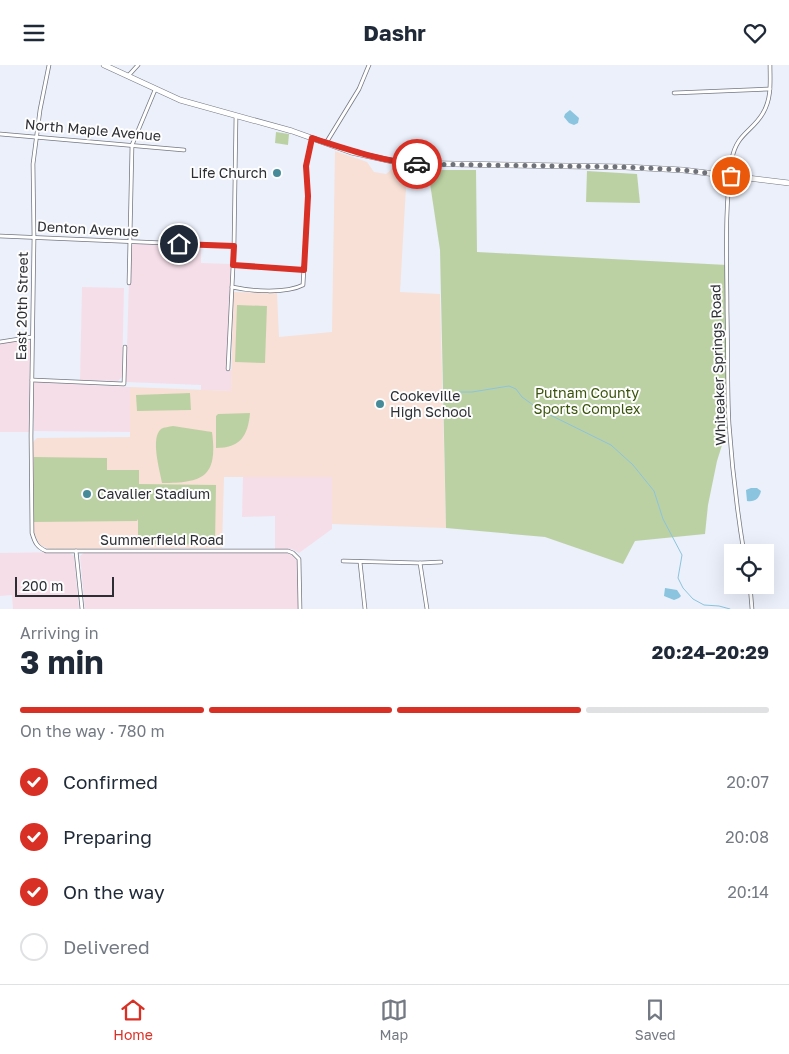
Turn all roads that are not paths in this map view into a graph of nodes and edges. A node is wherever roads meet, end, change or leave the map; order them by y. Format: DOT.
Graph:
graph roads {
  1 [pos="49,65"];
  2 [pos="104,65"];
  3 [pos="138,65"];
  4 [pos="369,65"];
  5 [pos="770,65"];
  6 [pos="127,76"];
  7 [pos="770,89"];
  8 [pos="155,90"];
  9 [pos="674,93"];
  10 [pos="236,116"];
  11 [pos="0,134"];
  12 [pos="36,137"];
  13 [pos="312,138"];
  14 [pos="326,143"];
  15 [pos="132,145"];
  16 [pos="184,150"];
  17 [pos="731,176"];
  18 [pos="789,183"];
  19 [pos="0,236"];
  20 [pos="34,238"];
  21 [pos="130,243"];
  22 [pos="234,246"];
  23 [pos="233,265"];
  24 [pos="304,270"];
  25 [pos="128,283"];
  26 [pos="232,287"];
  27 [pos="32,337"];
  28 [pos="0,342"];
  29 [pos="125,347"];
  30 [pos="228,369"];
  31 [pos="32,380"];
  32 [pos="743,544"];
  33 [pos="38,547"];
  34 [pos="76,551"];
  35 [pos="343,561"];
  36 [pos="441,561"];
  37 [pos="360,562"];
  38 [pos="420,563"];
  39 [pos="751,594"];
  40 [pos="82,609"];
  41 [pos="300,609"];
  42 [pos="365,609"];
  43 [pos="427,609"];
  44 [pos="752,609"];
  1 -- 12 [label="street, East 20th Street"];
  2 -- 6 [label="main road"];
  3 -- 6 [label="street"];
  4 -- 14 [label="street"];
  5 -- 7 [label="street, Whiteaker Springs Road"];
  6 -- 8 [label="main road"];
  7 -- 9 [label="street"];
  7 -- 17 [label="street, Whiteaker Springs Road"];
  8 -- 10 [label="main road"];
  8 -- 15 [label="street"];
  10 -- 13 [label="main road"];
  10 -- 22 [label="street"];
  11 -- 12 [label="street, North Maple Avenue"];
  12 -- 15 [label="street, North Maple Avenue"];
  12 -- 20 [label="street, East 20th Street"];
  13 -- 14 [label="main road"];
  13 -- 24 [label="street"];
  14 -- 17 [label="main road"];
  15 -- 16 [label="street, North Maple Avenue"];
  15 -- 21 [label="street"];
  17 -- 18 [label="main road"];
  17 -- 32 [label="street, Whiteaker Springs Road"];
  19 -- 20 [label="street, Denton Avenue"];
  20 -- 21 [label="street, Denton Avenue"];
  20 -- 27 [label="street, East 20th Street"];
  21 -- 22 [label="street, Denton Avenue"];
  21 -- 25 [label="street"];
  22 -- 23 [label="street"];
  23 -- 24 [label="street"];
  23 -- 26 [label="street"];
  24 -- 26 [label="street"];
  26 -- 30 [label="street"];
  27 -- 28 [label="street"];
  27 -- 31 [label="street, East 20th Street"];
  29 -- 31 [label="street"];
  31 -- 33 [label="street, East 20th Street"];
  33 -- 34 [label="street, Summerfield Road"];
  34 -- 40 [label="street"];
  34 -- 41 [label="street, Summerfield Road"];
  35 -- 37 [label="street"];
  36 -- 38 [label="street"];
  37 -- 38 [label="street"];
  37 -- 42 [label="street"];
  38 -- 43 [label="street"];
  39 -- 44 [label="street"];
}
